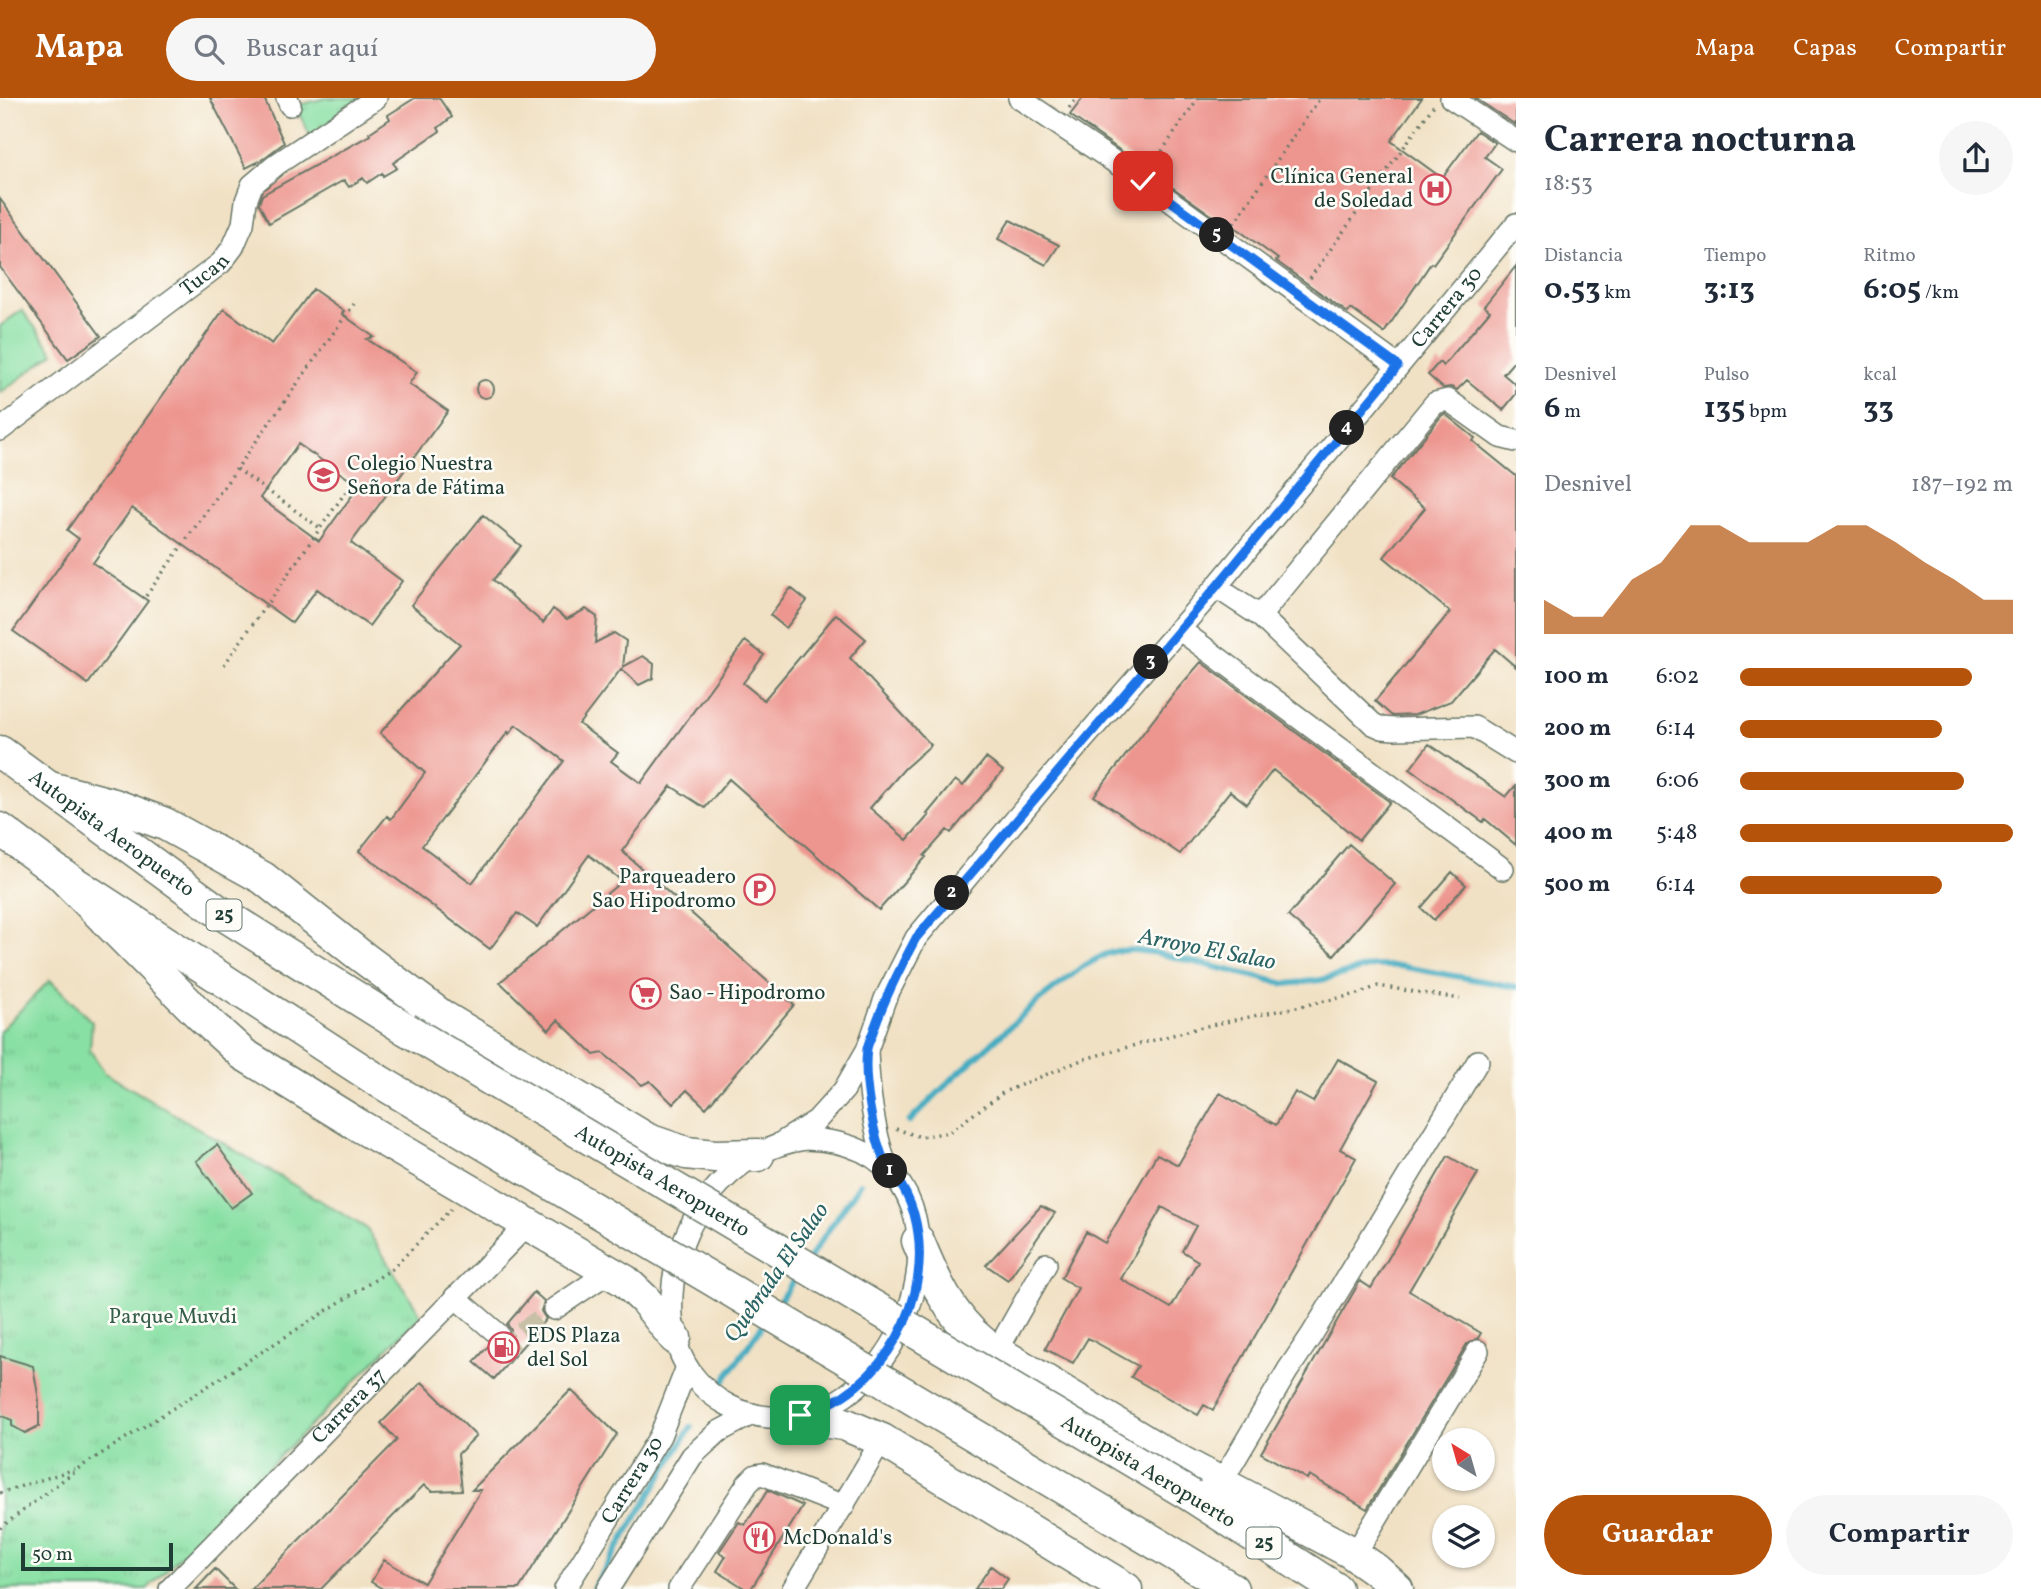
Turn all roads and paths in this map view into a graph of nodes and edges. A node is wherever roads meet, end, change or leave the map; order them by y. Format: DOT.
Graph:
graph roads {
  1 [pos="376,98"];
  2 [pos="1018,98"];
  3 [pos="1198,98"];
  4 [pos="1320,98"];
  5 [pos="1440,98"];
  6 [pos="1451,98"];
  7 [pos="1516,141"];
  8 [pos="1143,181"];
  9 [pos="1516,224"];
  10 [pos="1223,239"];
  11 [pos="1299,293"];
  12 [pos="354,304"];
  13 [pos="1398,366"];
  14 [pos="0,430"];
  15 [pos="1516,441"];
  16 [pos="237,469"];
  17 [pos="347,490"];
  18 [pos="320,528"];
  19 [pos="1216,587"];
  20 [pos="146,596"];
  21 [pos="1260,616"];
  22 [pos="1179,629"];
  23 [pos="224,665"];
  24 [pos="0,752"];
  25 [pos="1516,753"];
  26 [pos="50,788"];
  27 [pos="0,829"];
  28 [pos="1503,869"];
  29 [pos="59,873"];
  30 [pos="1460,999"];
  31 [pos="867,1050"];
  32 [pos="1478,1061"];
  33 [pos="874,1127"];
  34 [pos="769,1149"];
  35 [pos="886,1166"];
  36 [pos="469,1191"];
  37 [pos="527,1225"];
  38 [pos="918,1241"];
  39 [pos="1046,1264"];
  40 [pos="609,1272"];
  41 [pos="455,1297"];
  42 [pos="554,1309"];
  43 [pos="498,1334"];
  44 [pos="675,1338"];
  45 [pos="1478,1350"];
  46 [pos="997,1351"];
  47 [pos="687,1367"];
  48 [pos="752,1414"];
  49 [pos="788,1417"];
  50 [pos="882,1440"];
  51 [pos="79,1468"];
  52 [pos="1221,1483"];
  53 [pos="0,1493"];
  54 [pos="844,1506"];
  55 [pos="0,1528"];
  56 [pos="1355,1554"];
  57 [pos="170,1589"];
  58 [pos="565,1589"];
  59 [pos="608,1589"];
  60 [pos="679,1589"];
  61 [pos="793,1589"];
  62 [pos="1126,1589"];
  63 [pos="1232,1589"];
  64 [pos="1336,1589"];
  65 [pos="1397,1589"];
  1 -- 14 [label="street, Tucan"];
  2 -- 8 [label="street"];
  3 -- 8 [label="path"];
  4 -- 10 [label="path"];
  5 -- 11 [label="path"];
  6 -- 7 [label="street"];
  8 -- 10 [label="street"];
  9 -- 13 [label="street, Carrera 30"];
  10 -- 11 [label="street"];
  11 -- 13 [label="street"];
  12 -- 16 [label="path"];
  13 -- 19 [label="street, Carrera 30"];
  15 -- 21 [label="street"];
  16 -- 18 [label="path"];
  16 -- 20 [label="path"];
  17 -- 18 [label="path"];
  18 -- 23 [label="path"];
  19 -- 21 [label="street"];
  19 -- 22 [label="street, Carrera 30"];
  21 -- 25 [label="street"];
  22 -- 28 [label="street"];
  22 -- 31 [label="street, Carrera 30"];
  24 -- 26 [label="highway, Autopista Aeropuerto / 25"];
  26 -- 34 [label="highway"];
  26 -- 64 [label="highway, Autopista Aeropuerto / 25, bridge"];
  27 -- 29 [label="highway, 25"];
  29 -- 36 [label="highway"];
  29 -- 63 [label="highway, 25, bridge"];
  30 -- 33 [label="path"];
  31 -- 33 [label="street, Carrera 30"];
  31 -- 34 [label="street, Carrera 30"];
  32 -- 52 [label="street"];
  33 -- 35 [label="street, Carrera 30"];
  34 -- 35 [label="street"];
  34 -- 44 [label="street, Carrera 30"];
  35 -- 38 [label="street"];
  36 -- 37 [label="highway"];
  36 -- 51 [label="path"];
  37 -- 40 [label="highway"];
  37 -- 41 [label="street, Carrera 37"];
  38 -- 46 [label="highway"];
  38 -- 49 [label="street"];
  39 -- 46 [label="street"];
  40 -- 42 [label="street"];
  40 -- 44 [label="highway"];
  41 -- 43 [label="street"];
  41 -- 57 [label="street, Carrera 37"];
  44 -- 47 [label="street, Carrera 30"];
  45 -- 56 [label="street"];
  46 -- 52 [label="highway"];
  47 -- 48 [label="street"];
  47 -- 58 [label="street, Carrera 30"];
  48 -- 49 [label="street"];
  48 -- 59 [label="street, Carrera 30"];
  49 -- 50 [label="highway"];
  50 -- 54 [label="street"];
  50 -- 62 [label="highway"];
  51 -- 53 [label="path"];
  51 -- 55 [label="path"];
  52 -- 56 [label="highway"];
  54 -- 60 [label="street"];
  54 -- 61 [label="street"];
  56 -- 65 [label="highway"];
}
